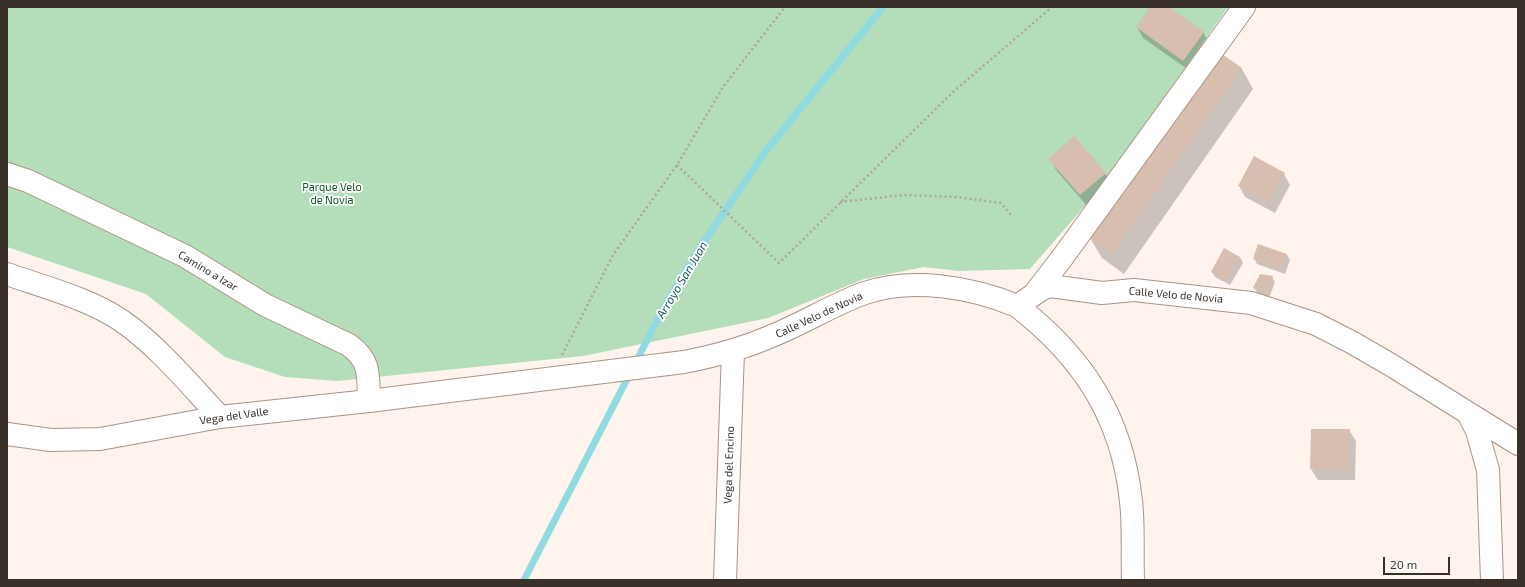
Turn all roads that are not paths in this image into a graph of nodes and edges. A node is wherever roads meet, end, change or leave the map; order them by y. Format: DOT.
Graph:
graph roads {
  1 [pos="1244,7"];
  2 [pos="7,174"];
  3 [pos="7,274"];
  4 [pos="1035,293"];
  5 [pos="1017,306"];
  6 [pos="733,351"];
  7 [pos="463,389"];
  8 [pos="369,401"];
  9 [pos="1468,413"];
  10 [pos="220,416"];
  11 [pos="7,434"];
  12 [pos="1518,444"];
  13 [pos="723,578"];
  14 [pos="1133,580"];
  15 [pos="1492,580"];
  1 -- 4 [label="street"];
  2 -- 8 [label="street, Camino a Izar"];
  3 -- 10 [label="street"];
  4 -- 5 [label="street, Calle Velo de Novia"];
  4 -- 9 [label="street, Calle Velo de Novia"];
  5 -- 6 [label="street, Calle Velo de Novia"];
  5 -- 14 [label="street"];
  6 -- 7 [label="street, Calle Velo de Novia"];
  6 -- 13 [label="street, Vega del Encino"];
  7 -- 8 [label="street, Vega del Valle"];
  8 -- 10 [label="street, Vega del Valle"];
  9 -- 12 [label="street, Calle Velo de Novia"];
  9 -- 15 [label="street"];
  10 -- 11 [label="street, Vega del Valle"];
}
